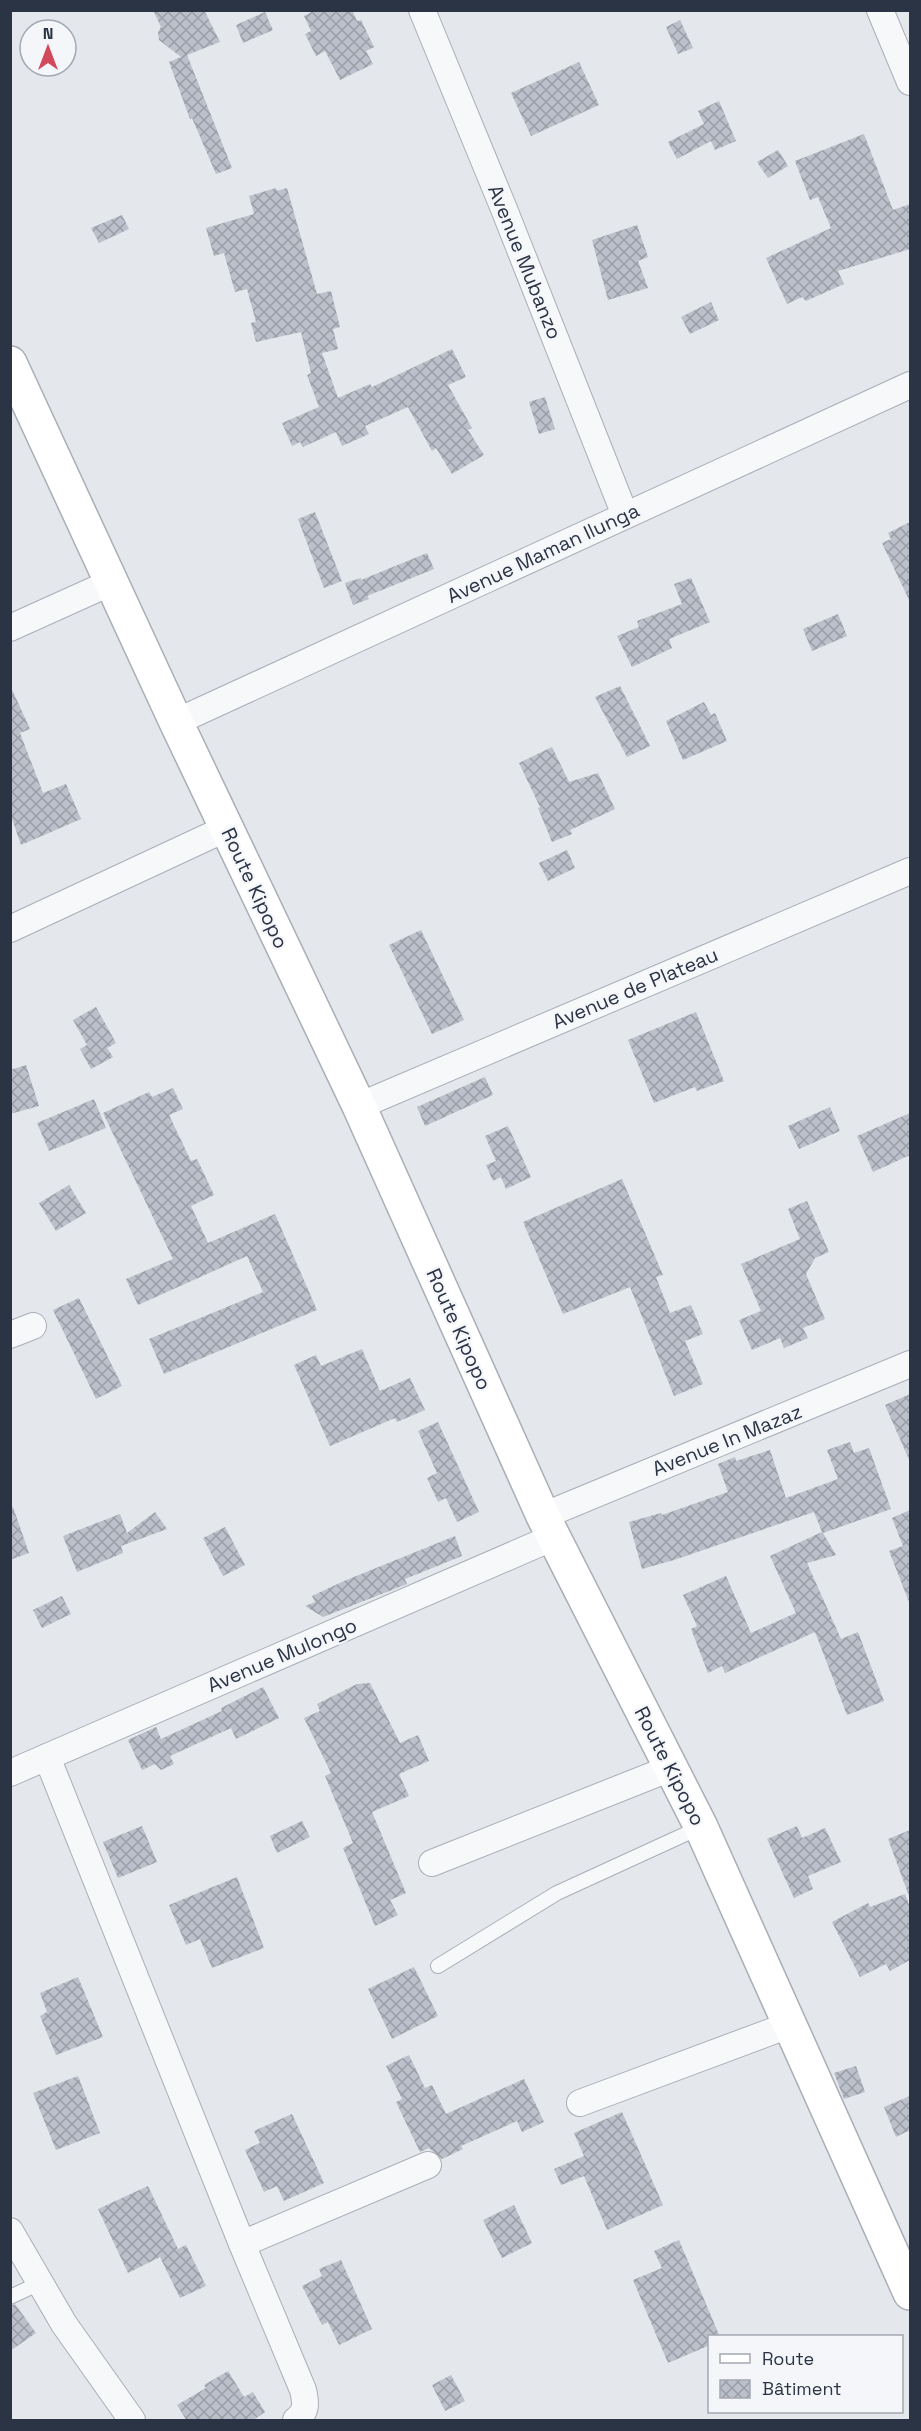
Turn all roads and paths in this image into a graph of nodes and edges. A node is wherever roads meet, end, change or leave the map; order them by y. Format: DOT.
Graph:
graph roads {
  1 [pos="422,10"];
  2 [pos="880,10"];
  3 [pos="910,82"];
  4 [pos="10,363"];
  5 [pos="910,385"];
  6 [pos="625,515"];
  7 [pos="112,582"];
  8 [pos="10,628"];
  9 [pos="176,722"];
  10 [pos="227,828"];
  11 [pos="910,871"];
  12 [pos="10,929"];
  13 [pos="359,1106"];
  14 [pos="910,1364"];
  15 [pos="548,1527"];
  16 [pos="47,1757"];
  17 [pos="671,1768"];
  18 [pos="10,1773"];
  19 [pos="701,1827"];
  20 [pos="432,1863"];
  21 [pos="438,1966"];
  22 [pos="789,2025"];
  23 [pos="580,2103"];
  24 [pos="428,2165"];
  25 [pos="10,2231"];
  26 [pos="242,2244"];
  27 [pos="40,2283"];
  28 [pos="910,2293"];
  29 [pos="10,2296"];
  30 [pos="132,2421"];
  31 [pos="296,2421"];
  1 -- 6 [label="street, Avenue Mubanzo"];
  2 -- 3 [label="street"];
  4 -- 7 [label="main road, Route Kipopo"];
  5 -- 6 [label="street, Avenue Maman Ilunga"];
  6 -- 9 [label="street, Avenue Maman Ilunga"];
  7 -- 8 [label="street"];
  7 -- 9 [label="main road, Route Kipopo"];
  9 -- 10 [label="main road, Route Kipopo"];
  10 -- 12 [label="street"];
  10 -- 13 [label="main road, Route Kipopo"];
  11 -- 13 [label="street, Avenue de Plateau"];
  13 -- 15 [label="main road, Route Kipopo"];
  14 -- 15 [label="street, Avenue In Mazaz"];
  15 -- 16 [label="street, Avenue Mulongo"];
  15 -- 17 [label="main road, Route Kipopo"];
  16 -- 18 [label="street, Avenue Mulongo"];
  16 -- 26 [label="street"];
  17 -- 19 [label="main road, Route Kipopo"];
  17 -- 20 [label="street"];
  19 -- 21 [label="lane"];
  19 -- 22 [label="main road, Route Kipopo"];
  22 -- 23 [label="street"];
  22 -- 28 [label="main road, Route Kipopo"];
  24 -- 26 [label="street"];
  25 -- 27 [label="street"];
  26 -- 31 [label="street"];
  27 -- 29 [label="lane"];
  27 -- 30 [label="street"];
}
